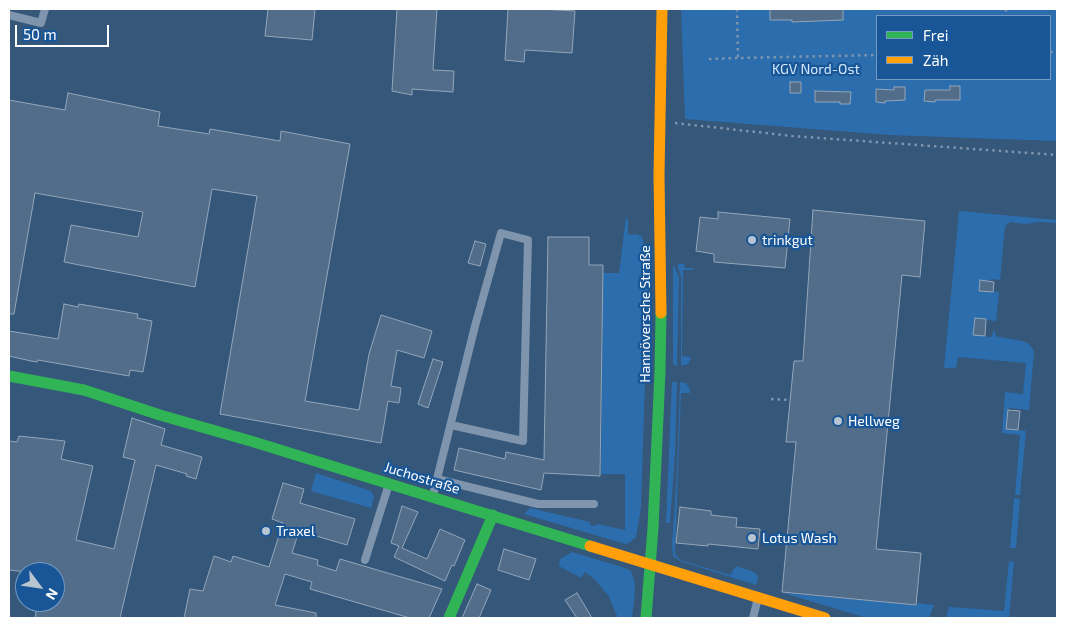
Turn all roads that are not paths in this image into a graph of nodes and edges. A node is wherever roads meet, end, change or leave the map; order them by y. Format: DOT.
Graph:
graph roads {
  1 [pos="45,9"];
  2 [pos="662,9"];
  3 [pos="9,15"];
  4 [pos="9,376"];
  5 [pos="451,425"];
  6 [pos="437,479"];
  7 [pos="389,484"];
  8 [pos="432,497"];
  9 [pos="594,504"];
  10 [pos="493,515"];
  11 [pos="365,560"];
  12 [pos="650,564"];
  13 [pos="758,598"];
  14 [pos="449,618"];
  15 [pos="646,618"];
  16 [pos="753,618"];
  17 [pos="825,618"];
  1 -- 3 [label="lane"];
  2 -- 12 [label="street, Hannöversche Straße"];
  4 -- 7 [label="street, Juchostraße"];
  5 -- 5 [label="lane"];
  5 -- 6 [label="lane"];
  6 -- 8 [label="lane"];
  6 -- 9 [label="lane"];
  7 -- 8 [label="street, Juchostraße"];
  7 -- 11 [label="lane"];
  8 -- 10 [label="street, Juchostraße"];
  10 -- 12 [label="street, Juchostraße"];
  10 -- 14 [label="street"];
  12 -- 13 [label="street, Juchostraße"];
  12 -- 15 [label="street, Hannöversche Straße"];
  13 -- 16 [label="lane"];
  13 -- 17 [label="street, Juchostraße"];
}
